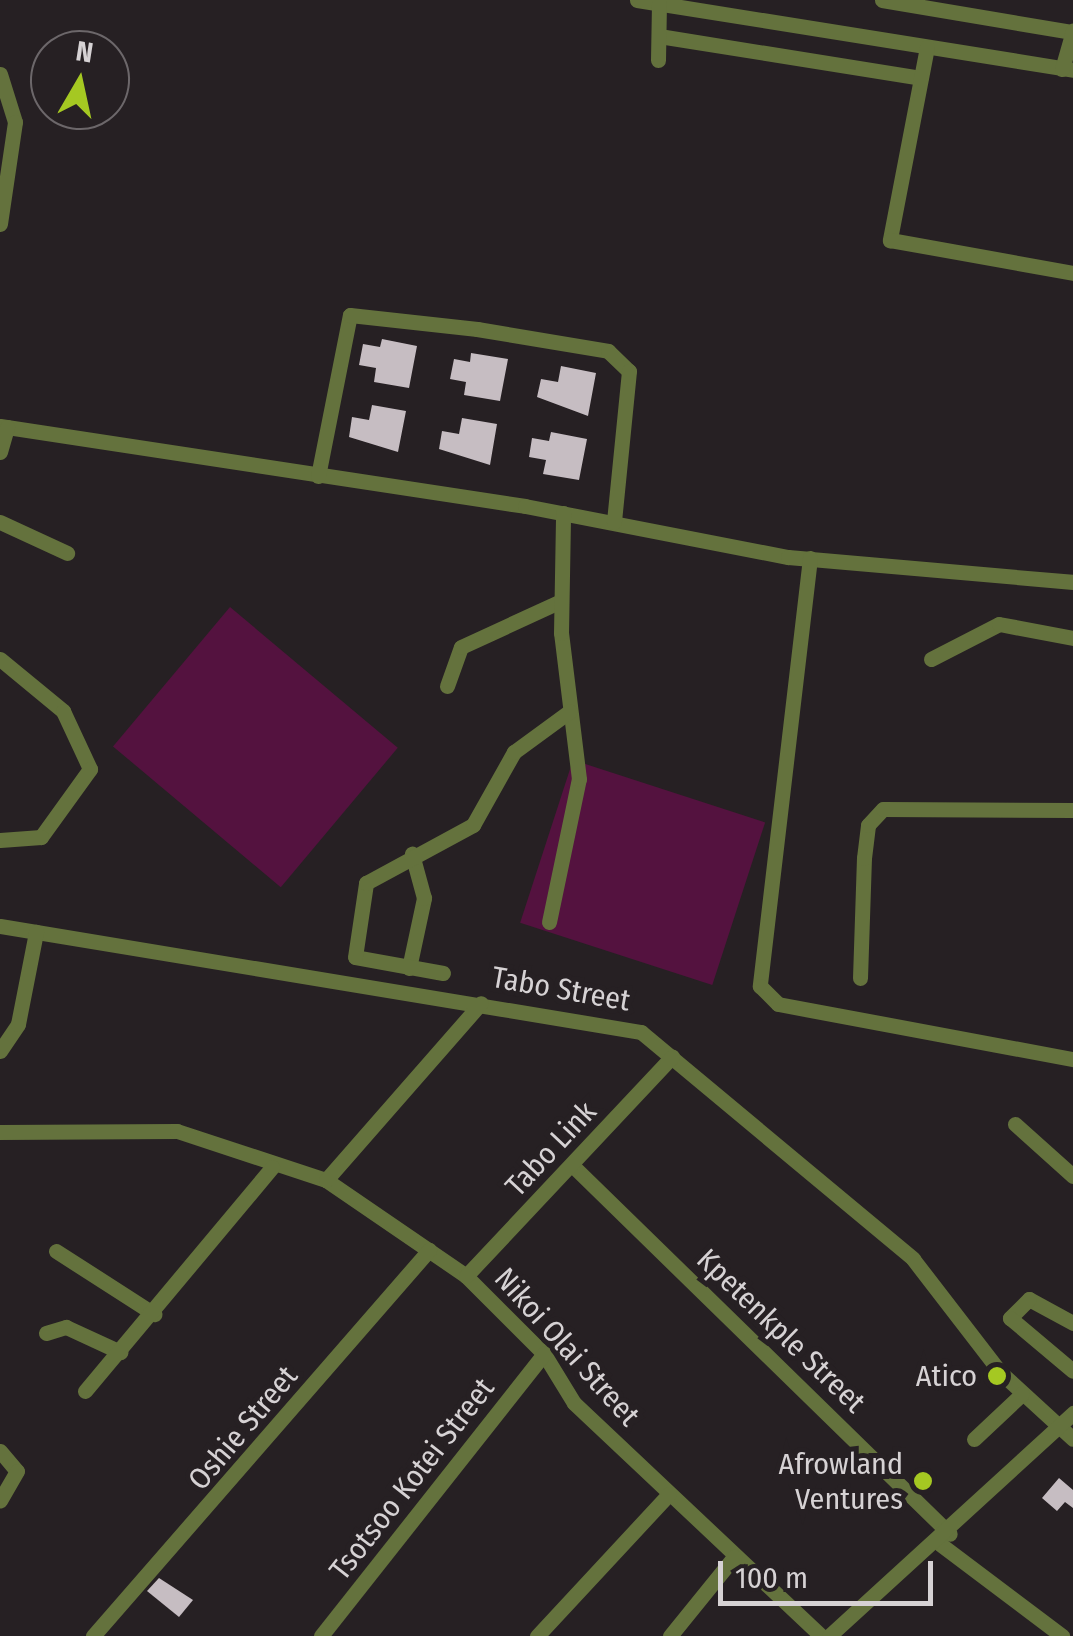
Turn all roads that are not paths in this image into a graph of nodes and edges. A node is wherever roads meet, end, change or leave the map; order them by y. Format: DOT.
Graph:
graph roads {
  1 [pos="637,0"];
  2 [pos="882,0"];
  3 [pos="659,4"];
  4 [pos="658,36"];
  5 [pos="1071,39"];
  6 [pos="926,46"];
  7 [pos="658,60"];
  8 [pos="1068,69"];
  9 [pos="0,74"];
  10 [pos="921,78"];
  11 [pos="0,224"];
  12 [pos="1073,272"];
  13 [pos="4,427"];
  14 [pos="0,452"];
  15 [pos="318,476"];
  16 [pos="563,513"];
  17 [pos="0,522"];
  18 [pos="614,522"];
  19 [pos="67,553"];
  20 [pos="810,558"];
  21 [pos="1073,582"];
  22 [pos="560,601"];
  23 [pos="1073,638"];
  24 [pos="0,659"];
  25 [pos="930,659"];
  26 [pos="446,686"];
  27 [pos="570,711"];
  28 [pos="1073,810"];
  29 [pos="0,840"];
  30 [pos="412,854"];
  31 [pos="548,922"];
  32 [pos="0,926"];
  33 [pos="36,932"];
  34 [pos="409,968"];
  35 [pos="443,974"];
  36 [pos="860,978"];
  37 [pos="481,1003"];
  38 [pos="0,1050"];
  39 [pos="672,1056"];
  40 [pos="1073,1059"];
  41 [pos="1015,1124"];
  42 [pos="0,1132"];
  43 [pos="272,1167"];
  44 [pos="574,1167"];
  45 [pos="1073,1176"];
  46 [pos="326,1180"];
  47 [pos="430,1250"];
  48 [pos="56,1251"];
  49 [pos="466,1276"];
  50 [pos="154,1314"];
  51 [pos="1073,1323"];
  52 [pos="46,1333"];
  53 [pos="120,1352"];
  54 [pos="544,1354"];
  55 [pos="1073,1372"];
  56 [pos="85,1391"];
  57 [pos="1022,1394"];
  58 [pos="1073,1413"];
  59 [pos="1058,1427"];
  60 [pos="974,1438"];
  61 [pos="1073,1439"];
  62 [pos="0,1451"];
  63 [pos="668,1494"];
  64 [pos="0,1500"];
  65 [pos="945,1538"];
  66 [pos="734,1556"];
  67 [pos="92,1636"];
  68 [pos="321,1636"];
  69 [pos="537,1636"];
  70 [pos="670,1636"];
  71 [pos="825,1636"];
  72 [pos="1062,1636"];
  1 -- 3 [label="street"];
  2 -- 5 [label="street"];
  3 -- 4 [label="street"];
  3 -- 6 [label="street"];
  4 -- 7 [label="street"];
  4 -- 10 [label="street"];
  5 -- 8 [label="street"];
  6 -- 8 [label="street"];
  6 -- 10 [label="street"];
  9 -- 11 [label="street"];
  10 -- 12 [label="street"];
  13 -- 14 [label="street"];
  13 -- 15 [label="street"];
  15 -- 16 [label="street"];
  15 -- 18 [label="street"];
  16 -- 18 [label="street"];
  16 -- 22 [label="street"];
  17 -- 19 [label="street"];
  18 -- 20 [label="street"];
  20 -- 21 [label="street"];
  20 -- 40 [label="street"];
  22 -- 26 [label="street"];
  22 -- 27 [label="street"];
  23 -- 25 [label="street"];
  24 -- 29 [label="street"];
  27 -- 30 [label="street"];
  27 -- 31 [label="street"];
  28 -- 36 [label="street"];
  30 -- 34 [label="street"];
  30 -- 34 [label="street"];
  32 -- 33 [label="street, Tabo Street"];
  33 -- 37 [label="street, Tabo Street"];
  33 -- 38 [label="street"];
  34 -- 35 [label="street"];
  37 -- 39 [label="street, Tabo Street"];
  37 -- 46 [label="street"];
  39 -- 44 [label="street, Tabo Link"];
  39 -- 57 [label="street, Tabo Street"];
  41 -- 45 [label="street"];
  42 -- 43 [label="street, Nikoi Olai Street"];
  43 -- 46 [label="street, Nikoi Olai Street"];
  43 -- 50 [label="street"];
  44 -- 49 [label="street, Tabo Link"];
  44 -- 65 [label="street, Kpetenkple Street"];
  46 -- 47 [label="street, Nikoi Olai Street"];
  47 -- 49 [label="street, Nikoi Olai Street"];
  47 -- 67 [label="street, Oshie Street"];
  48 -- 50 [label="street"];
  49 -- 54 [label="street, Nikoi Olai Street"];
  50 -- 53 [label="street"];
  51 -- 55 [label="street"];
  52 -- 53 [label="street"];
  53 -- 56 [label="street"];
  54 -- 63 [label="street, Nikoi Olai Street"];
  54 -- 68 [label="street, Tsotsoo Kotei Street"];
  57 -- 59 [label="street, Tabo Street"];
  57 -- 60 [label="street"];
  58 -- 59 [label="street"];
  59 -- 61 [label="street, Tabo Street"];
  59 -- 65 [label="street"];
  62 -- 64 [label="street"];
  63 -- 66 [label="street, Nikoi Olai Street"];
  63 -- 69 [label="street"];
  65 -- 71 [label="street"];
  65 -- 72 [label="street, Kpetenkple Street"];
  66 -- 70 [label="street"];
  66 -- 71 [label="street, Nikoi Olai Street"];
}
